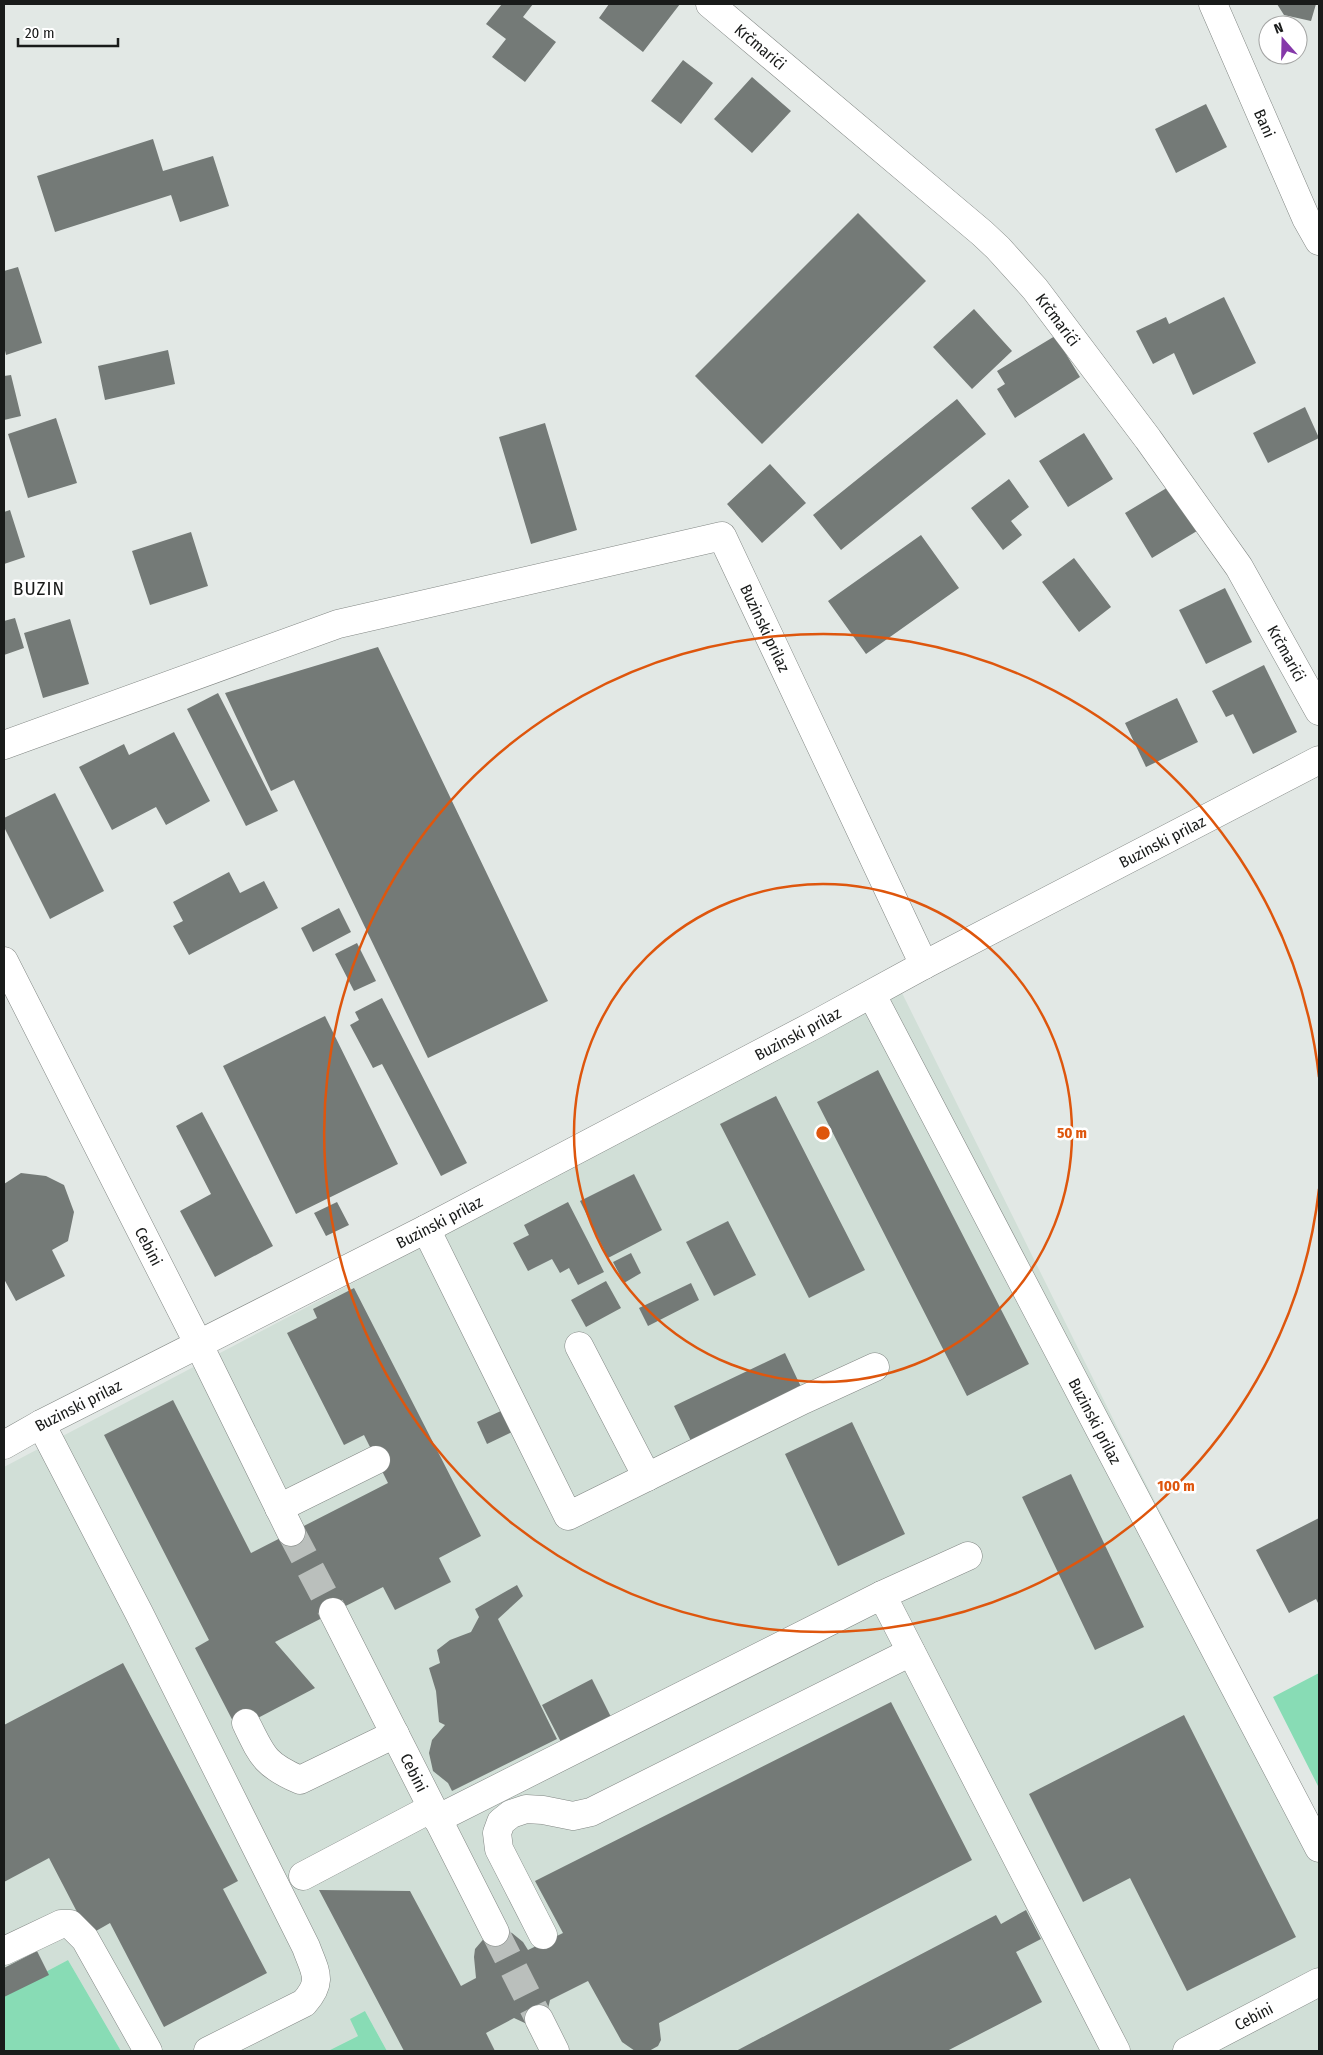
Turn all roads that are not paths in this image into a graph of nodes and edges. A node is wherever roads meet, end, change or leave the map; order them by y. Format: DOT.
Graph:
graph roads {
  1 [pos="710,4"];
  2 [pos="1213,4"];
  3 [pos="1319,241"];
  4 [pos="1319,711"];
  5 [pos="4,745"];
  6 [pos="1319,760"];
  7 [pos="4,961"];
  8 [pos="924,964"];
  9 [pos="872,995"];
  10 [pos="12,998"];
  11 [pos="426,1229"];
  12 [pos="199,1345"];
  13 [pos="579,1346"];
  14 [pos="875,1367"];
  15 [pos="41,1424"];
  16 [pos="4,1445"];
  17 [pos="376,1460"];
  18 [pos="647,1477"];
  19 [pos="280,1508"];
  20 [pos="291,1532"];
  21 [pos="968,1556"];
  22 [pos="882,1595"];
  23 [pos="333,1612"];
  24 [pos="911,1652"];
  25 [pos="246,1724"];
  26 [pos="394,1734"];
  27 [pos="435,1814"];
  28 [pos="1319,1848"];
  29 [pos="302,1876"];
  30 [pos="495,1932"];
  31 [pos="543,1934"];
  32 [pos="4,1951"];
  33 [pos="1319,1982"];
  34 [pos="538,2019"];
  35 [pos="148,2051"];
  36 [pos="208,2051"];
  37 [pos="555,2051"];
  38 [pos="1116,2051"];
  39 [pos="1187,2051"];
  1 -- 4 [label="street, Krčmarići"];
  2 -- 3 [label="street, Bani"];
  5 -- 8 [label="street, Buzinski prilaz"];
  6 -- 8 [label="street, Buzinski prilaz"];
  7 -- 10 [label="street, Cebini"];
  8 -- 9 [label="street, Buzinski prilaz"];
  9 -- 11 [label="street, Buzinski prilaz"];
  9 -- 28 [label="street, Buzinski prilaz"];
  10 -- 12 [label="street, Cebini"];
  11 -- 12 [label="street, Buzinski prilaz"];
  11 -- 18 [label="street"];
  12 -- 15 [label="street, Buzinski prilaz"];
  12 -- 19 [label="street, Cebini"];
  13 -- 18 [label="street"];
  14 -- 18 [label="street"];
  15 -- 16 [label="street, Buzinski prilaz"];
  15 -- 36 [label="street"];
  17 -- 19 [label="street"];
  19 -- 20 [label="street, Cebini"];
  21 -- 22 [label="street"];
  22 -- 24 [label="street"];
  22 -- 27 [label="street"];
  23 -- 26 [label="street, Cebini"];
  24 -- 31 [label="street"];
  24 -- 38 [label="street"];
  25 -- 26 [label="street"];
  26 -- 27 [label="street, Cebini"];
  27 -- 29 [label="street"];
  27 -- 30 [label="street, Cebini"];
  32 -- 35 [label="street"];
  33 -- 39 [label="street, Cebini"];
  34 -- 37 [label="street"];
}
